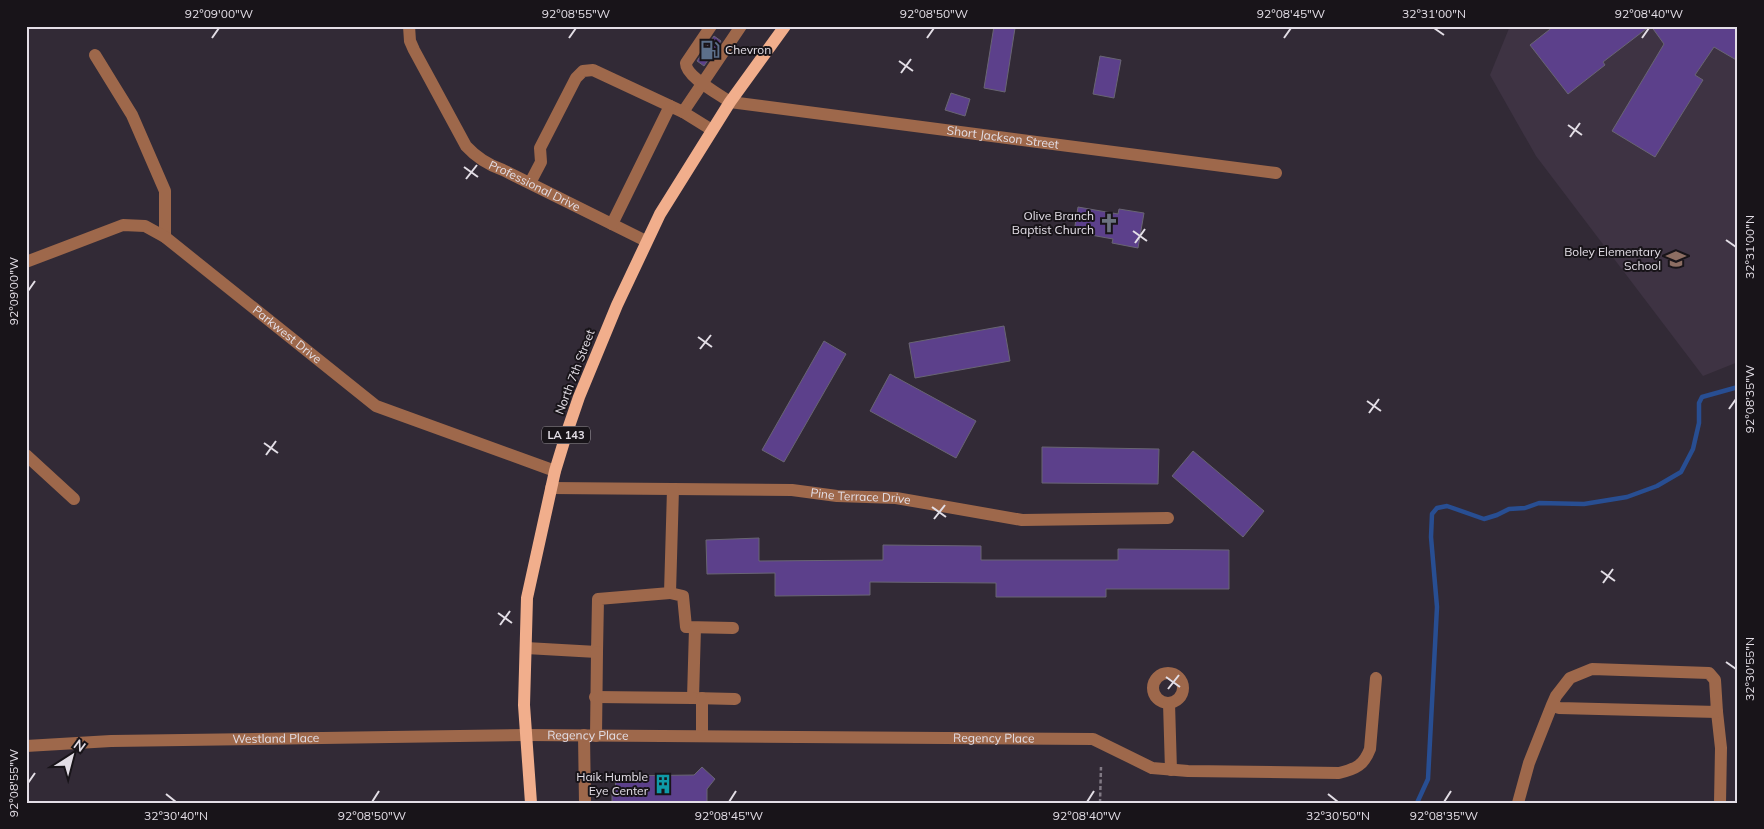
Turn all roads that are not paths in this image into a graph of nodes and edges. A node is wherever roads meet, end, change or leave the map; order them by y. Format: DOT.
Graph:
graph roads {
  1 [pos="409,26"];
  2 [pos="711,26"];
  3 [pos="741,26"];
  4 [pos="783,27"];
  5 [pos="95,55"];
  6 [pos="702,83"];
  7 [pos="730,102"];
  8 [pos="670,106"];
  9 [pos="683,112"];
  10 [pos="712,130"];
  11 [pos="1276,174"];
  12 [pos="530,183"];
  13 [pos="612,224"];
  14 [pos="165,237"];
  15 [pos="646,240"];
  16 [pos="26,262"];
  17 [pos="26,455"];
  18 [pos="555,471"];
  19 [pos="551,488"];
  20 [pos="673,489"];
  21 [pos="74,499"];
  22 [pos="1168,518"];
  23 [pos="670,593"];
  24 [pos="695,628"];
  25 [pos="733,628"];
  26 [pos="526,648"];
  27 [pos="597,652"];
  28 [pos="1376,678"];
  29 [pos="596,697"];
  30 [pos="697,698"];
  31 [pos="735,699"];
  32 [pos="1169,703"];
  33 [pos="1552,705"];
  34 [pos="1717,712"];
  35 [pos="526,735"];
  36 [pos="590,735"];
  37 [pos="702,736"];
  38 [pos="26,746"];
  39 [pos="1171,770"];
  40 [pos="531,803"];
  41 [pos="585,803"];
  42 [pos="1518,803"];
  43 [pos="1720,803"];
  1 -- 12 [label="street, Professional Drive"];
  2 -- 6 [label="street"];
  3 -- 6 [label="street"];
  4 -- 7 [label="main road, North 7th Street / LA 143"];
  5 -- 14 [label="street"];
  6 -- 7 [label="street"];
  6 -- 9 [label="street"];
  7 -- 10 [label="main road, North 7th Street / LA 143"];
  7 -- 11 [label="street, Short Jackson Street"];
  8 -- 9 [label="street"];
  8 -- 12 [label="street"];
  8 -- 13 [label="street"];
  9 -- 10 [label="street"];
  10 -- 15 [label="main road, North 7th Street / LA 143"];
  12 -- 13 [label="street, Professional Drive"];
  13 -- 15 [label="street, Professional Drive"];
  14 -- 16 [label="street, Parkwest Drive"];
  14 -- 18 [label="street, Parkwest Drive"];
  15 -- 18 [label="main road, North 7th Street / LA 143"];
  17 -- 21 [label="street"];
  18 -- 19 [label="main road, North 7th Street / LA 143"];
  19 -- 20 [label="street, Pine Terrace Drive"];
  19 -- 26 [label="main road, North 7th Street / LA 143"];
  20 -- 22 [label="street, Pine Terrace Drive"];
  20 -- 23 [label="street"];
  23 -- 24 [label="street"];
  23 -- 27 [label="street"];
  24 -- 25 [label="street"];
  24 -- 30 [label="street"];
  26 -- 27 [label="street"];
  26 -- 35 [label="main road, North 7th Street / LA 143"];
  27 -- 29 [label="street"];
  28 -- 39 [label="street, Regency Place"];
  29 -- 30 [label="street"];
  29 -- 36 [label="street"];
  30 -- 31 [label="street"];
  30 -- 37 [label="street"];
  32 -- 39 [label="street"];
  33 -- 34 [label="street"];
  33 -- 34 [label="street"];
  33 -- 42 [label="street"];
  34 -- 43 [label="street"];
  35 -- 36 [label="street, Regency Place"];
  35 -- 38 [label="street, Westland Place"];
  35 -- 40 [label="main road, North 7th Street / LA 143"];
  36 -- 37 [label="street, Regency Place"];
  36 -- 41 [label="street"];
  37 -- 39 [label="street, Regency Place"];
}
